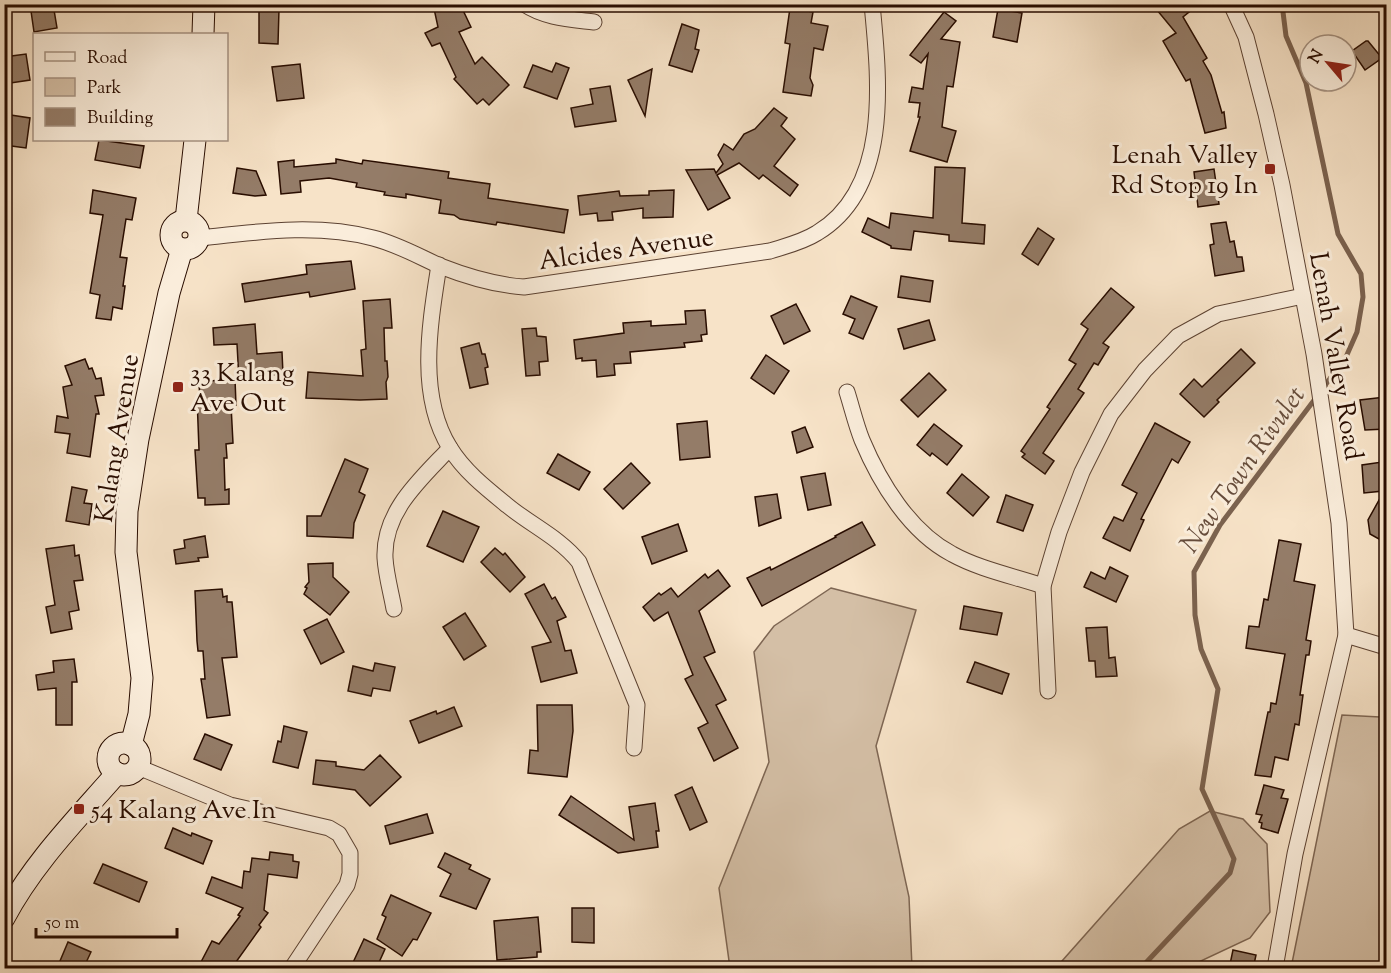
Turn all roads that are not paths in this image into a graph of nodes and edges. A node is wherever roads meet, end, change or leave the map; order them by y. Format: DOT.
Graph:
graph roads {
  1 [pos="204,4"];
  2 [pos="524,4"];
  3 [pos="872,4"];
  4 [pos="1231,4"];
  5 [pos="594,22"];
  6 [pos="203,33"];
  7 [pos="195,141"];
  8 [pos="186,220"];
  9 [pos="200,238"];
  10 [pos="182,249"];
  11 [pos="439,265"];
  12 [pos="1303,296"];
  13 [pos="847,392"];
  14 [pos="450,448"];
  15 [pos="1043,586"];
  16 [pos="394,609"];
  17 [pos="1346,635"];
  18 [pos="1386,647"];
  19 [pos="1048,691"];
  20 [pos="131,745"];
  21 [pos="634,748"];
  22 [pos="138,767"];
  23 [pos="117,773"];
  24 [pos="4,918"];
  25 [pos="292,969"];
  26 [pos="1275,969"];
  1 -- 6 [label="street"];
  2 -- 5 [label="street"];
  3 -- 11 [label="street, Alcides Avenue"];
  4 -- 12 [label="street, Lenah Valley Road"];
  7 -- 8 [label="street"];
  8 -- 9 [label="street"];
  8 -- 10 [label="street"];
  9 -- 10 [label="street"];
  9 -- 11 [label="street, Alcides Avenue"];
  10 -- 20 [label="street, Kalang Avenue"];
  11 -- 14 [label="street"];
  12 -- 15 [label="street"];
  12 -- 17 [label="street, Lenah Valley Road"];
  13 -- 15 [label="street"];
  14 -- 16 [label="street"];
  14 -- 21 [label="street"];
  15 -- 19 [label="street"];
  17 -- 18 [label="street"];
  17 -- 26 [label="street, Lenah Valley Road"];
  20 -- 22 [label="street"];
  20 -- 23 [label="street"];
  22 -- 23 [label="street"];
  22 -- 25 [label="street"];
  23 -- 24 [label="street"];
}
